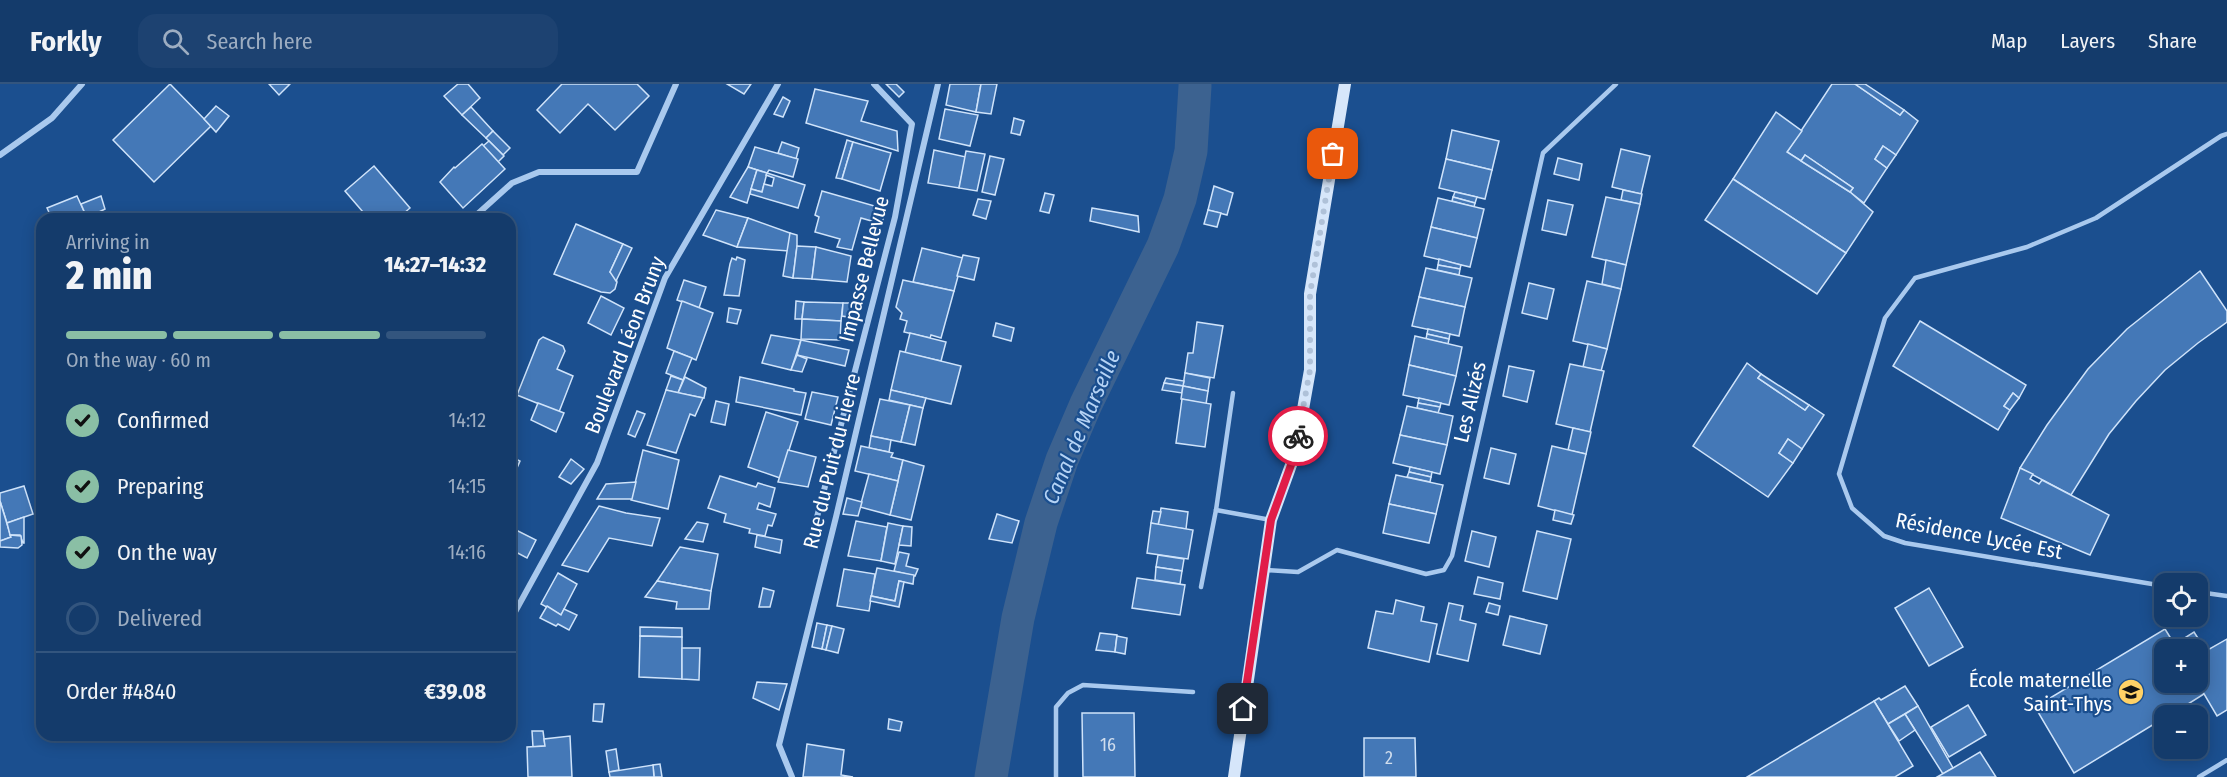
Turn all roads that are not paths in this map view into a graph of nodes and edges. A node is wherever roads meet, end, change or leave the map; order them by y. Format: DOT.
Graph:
graph roads {
  1 [pos="82,84"];
  2 [pos="676,84"];
  3 [pos="778,84"];
  4 [pos="874,84"];
  5 [pos="938,84"];
  6 [pos="1345,84"];
  7 [pos="1616,84"];
  8 [pos="2227,134"];
  9 [pos="0,155"];
  10 [pos="479,213"];
  11 [pos="1233,393"];
  12 [pos="1216,510"];
  13 [pos="1271,520"];
  14 [pos="810,544"];
  15 [pos="1265,570"];
  16 [pos="2154,584"];
  17 [pos="1201,586"];
  18 [pos="2208,593"];
  19 [pos="2227,596"];
  20 [pos="516,610"];
  21 [pos="1193,692"];
  22 [pos="2227,760"];
  23 [pos="792,777"];
  24 [pos="1056,777"];
  25 [pos="1234,777"];
  26 [pos="2199,777"];
  1 -- 9 [label="street"];
  2 -- 10 [label="street"];
  3 -- 20 [label="street, Boulevard Léon Bruny"];
  4 -- 14 [label="street, Impasse Bellevue"];
  5 -- 23 [label="street, Rue du Puit du Lierre"];
  6 -- 13 [label="street"];
  7 -- 15 [label="lane, Les Alizés"];
  8 -- 16 [label="lane, Résidence Lycée Est"];
  11 -- 12 [label="lane"];
  12 -- 13 [label="lane"];
  12 -- 17 [label="lane"];
  13 -- 15 [label="street"];
  15 -- 25 [label="street"];
  18 -- 19 [label="lane"];
  21 -- 24 [label="lane"];
  22 -- 26 [label="lane"];
}
